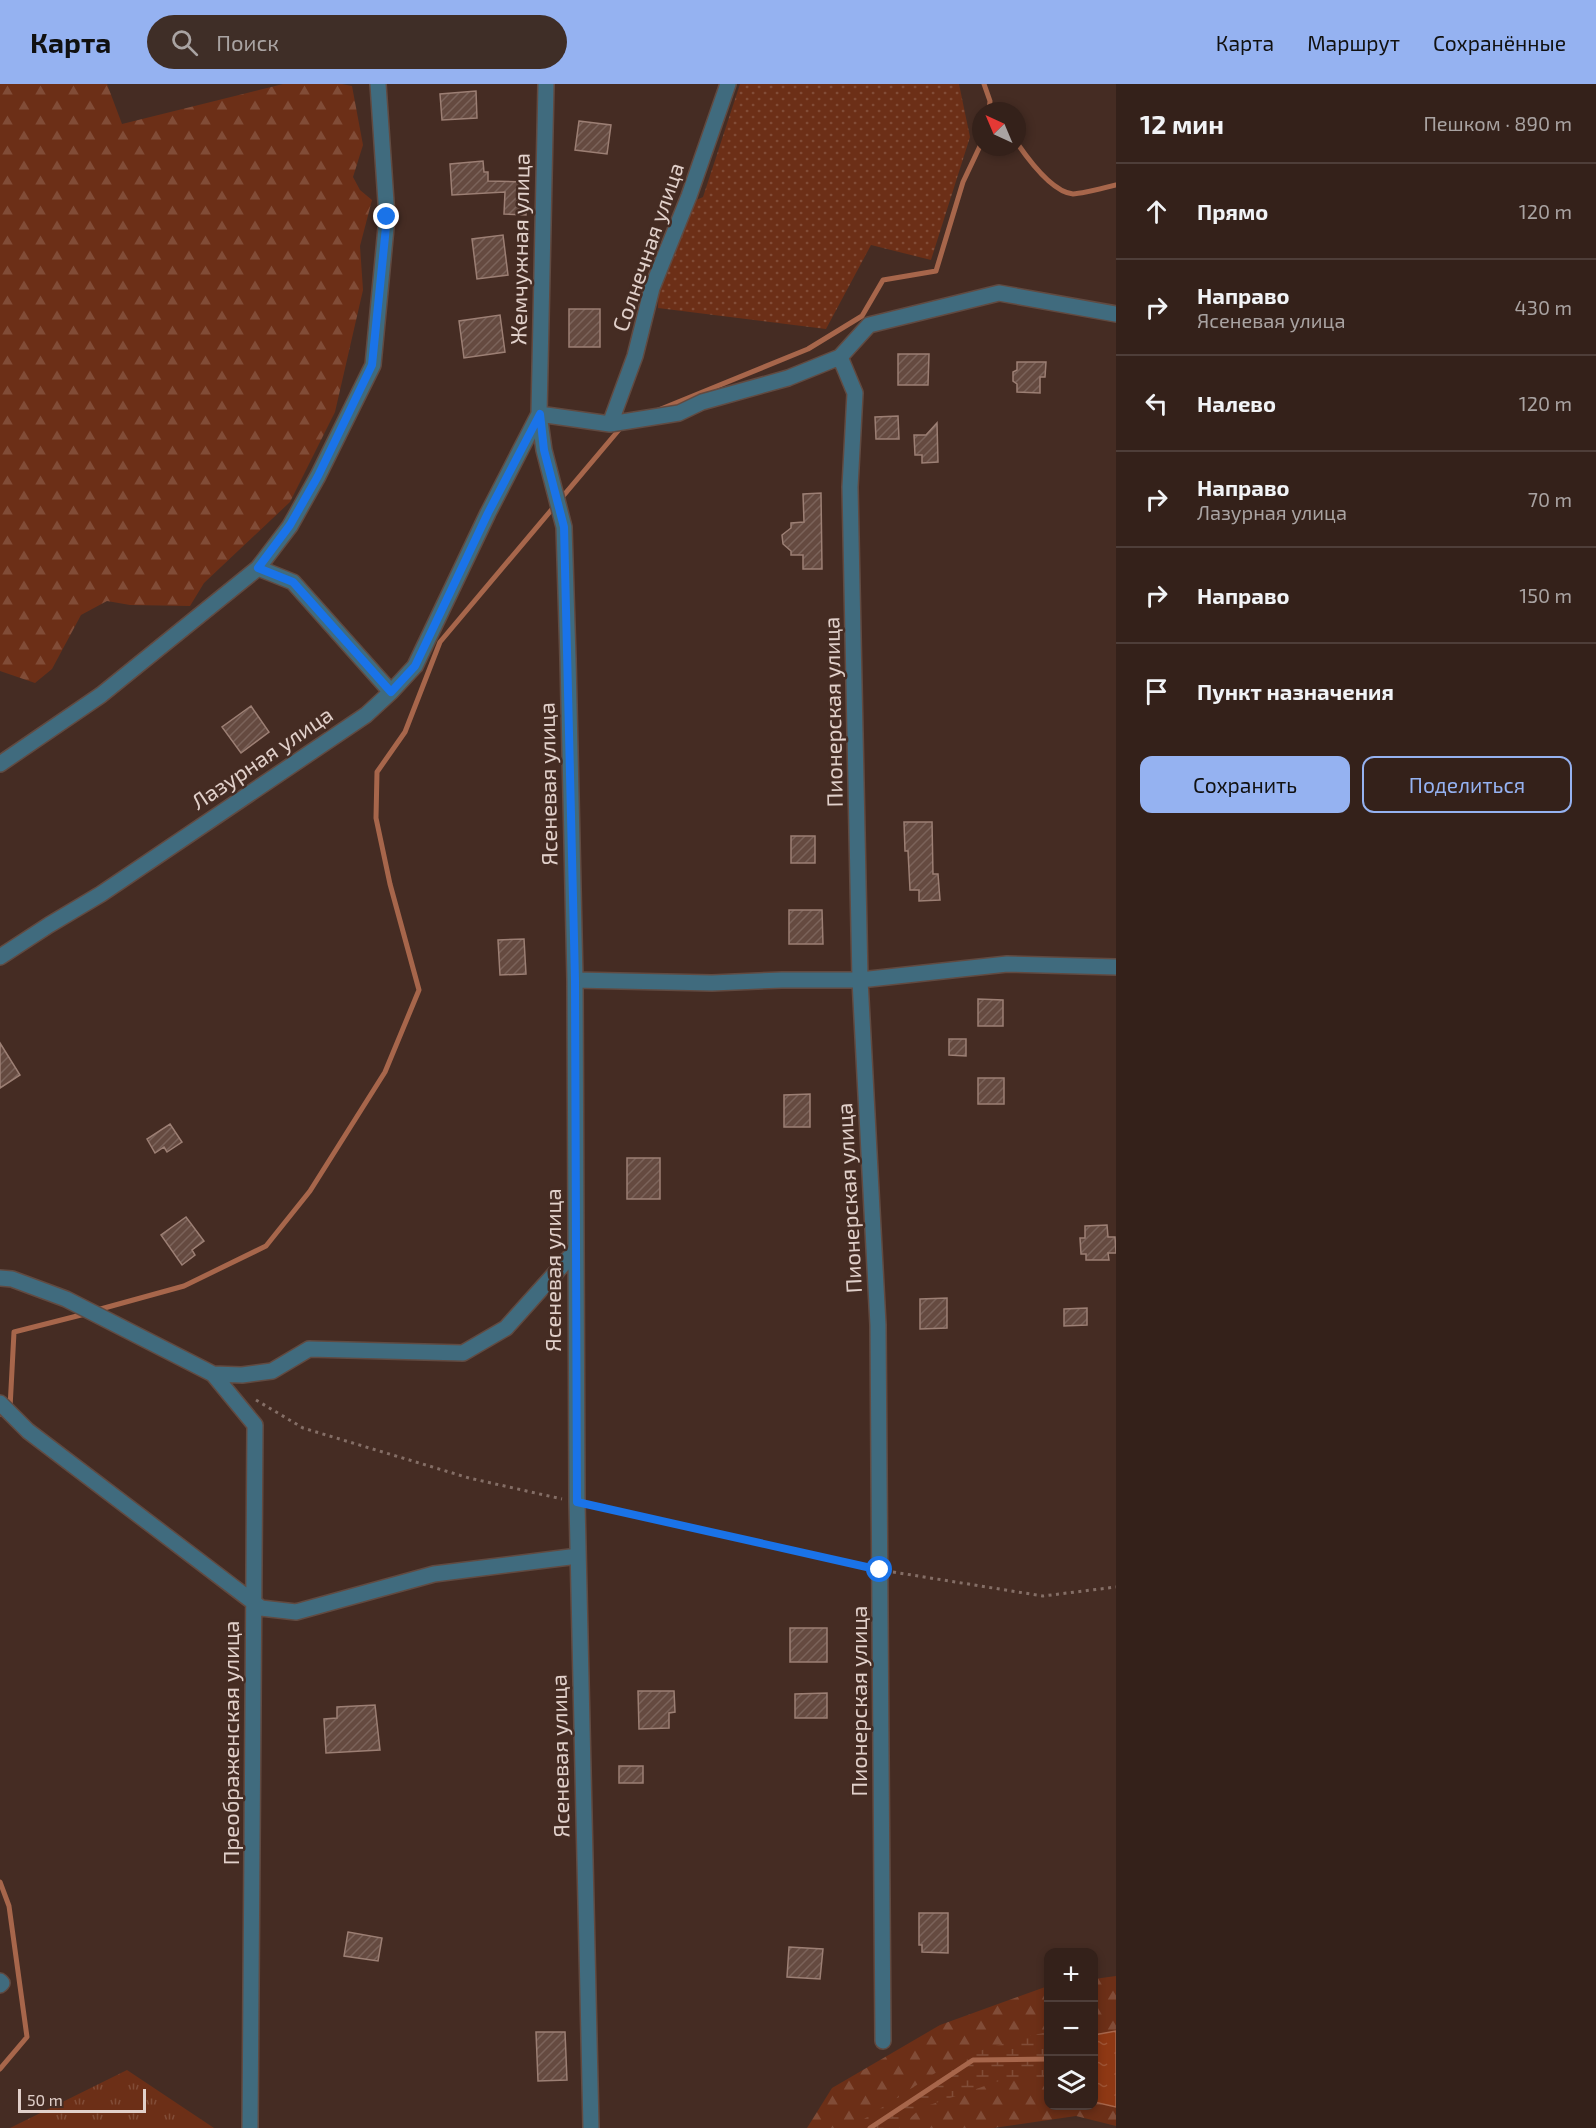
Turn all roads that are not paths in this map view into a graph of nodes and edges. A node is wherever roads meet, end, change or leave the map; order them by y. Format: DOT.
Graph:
graph roads {
  1 [pos="378,84"];
  2 [pos="546,84"];
  3 [pos="728,84"];
  4 [pos="1116,314"];
  5 [pos="840,357"];
  6 [pos="540,414"];
  7 [pos="610,424"];
  8 [pos="258,568"];
  9 [pos="391,692"];
  10 [pos="0,764"];
  11 [pos="0,957"];
  12 [pos="1116,967"];
  13 [pos="575,980"];
  14 [pos="860,980"];
  15 [pos="576,1250"];
  16 [pos="0,1278"];
  17 [pos="213,1374"];
  18 [pos="0,1403"];
  19 [pos="578,1556"];
  20 [pos="254,1602"];
  21 [pos="883,2041"];
  22 [pos="250,2128"];
  23 [pos="591,2128"];
  1 -- 8 [label="street"];
  2 -- 6 [label="street, Жемчужная улица"];
  3 -- 7 [label="street, Солнечная улица"];
  4 -- 5 [label="street"];
  5 -- 7 [label="street"];
  5 -- 14 [label="street, Пионерская улица"];
  6 -- 7 [label="street"];
  6 -- 9 [label="street, Лазурная улица"];
  6 -- 13 [label="street, Ясеневая улица"];
  8 -- 9 [label="street"];
  8 -- 10 [label="street"];
  9 -- 11 [label="street, Лазурная улица"];
  12 -- 14 [label="street"];
  13 -- 14 [label="street"];
  13 -- 15 [label="street, Ясеневая улица"];
  14 -- 21 [label="street, Пионерская улица"];
  15 -- 17 [label="street"];
  15 -- 19 [label="street, Ясеневая улица"];
  16 -- 17 [label="street"];
  17 -- 20 [label="street, Преображенская улица"];
  18 -- 20 [label="street"];
  19 -- 20 [label="street"];
  19 -- 23 [label="street, Ясеневая улица"];
  20 -- 22 [label="street, Преображенская улица"];
}
